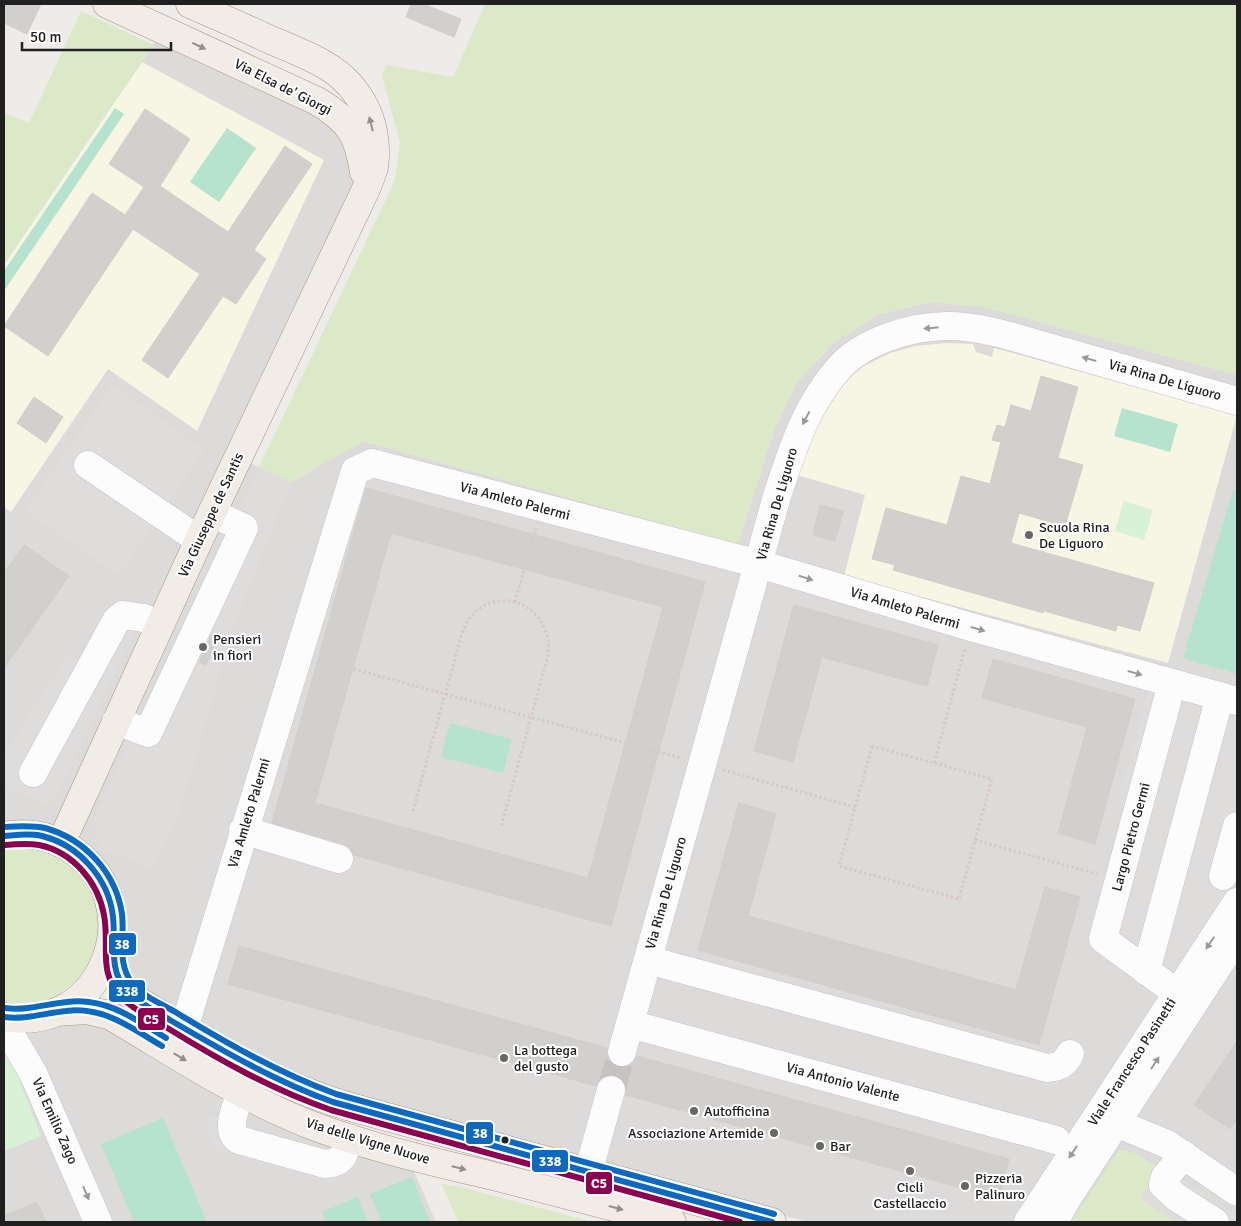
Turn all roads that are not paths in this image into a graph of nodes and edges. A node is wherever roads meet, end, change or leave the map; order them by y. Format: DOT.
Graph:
graph roads {
  1 [pos="107,4"];
  2 [pos="190,4"];
  3 [pos="366,189"];
  4 [pos="1237,401"];
  5 [pos="88,465"];
  6 [pos="212,513"];
  7 [pos="199,540"];
  8 [pos="759,564"];
  9 [pos="160,625"];
  10 [pos="1172,683"];
  11 [pos="1228,699"];
  12 [pos="116,721"];
  13 [pos="33,773"];
  14 [pos="1237,826"];
  15 [pos="244,830"];
  16 [pos="4,836"];
  17 [pos="61,843"];
  18 [pos="339,859"];
  19 [pos="1223,876"];
  20 [pos="1237,902"];
  21 [pos="113,937"];
  22 [pos="1237,938"];
  23 [pos="648,960"];
  24 [pos="1146,971"];
  25 [pos="1177,993"];
  26 [pos="56,1012"];
  27 [pos="4,1017"];
  28 [pos="4,1024"];
  29 [pos="630,1024"];
  30 [pos="184,1028"];
  31 [pos="622,1052"];
  32 [pos="1070,1054"];
  33 [pos="1138,1089"];
  34 [pos="611,1090"];
  35 [pos="241,1092"];
  36 [pos="1108,1117"];
  37 [pos="349,1138"];
  38 [pos="1056,1140"];
  39 [pos="1176,1149"];
  40 [pos="588,1173"];
  41 [pos="1237,1192"];
  42 [pos="98,1222"];
  43 [pos="672,1222"];
  44 [pos="772,1222"];
  45 [pos="1028,1222"];
  46 [pos="1054,1222"];
  47 [pos="1215,1222"];
  1 -- 3 [label="main road, Via Elsa de' Giorgi, one-way"];
  3 -- 2 [label="main road, one-way"];
  3 -- 6 [label="main road, Via Giuseppe de Santis"];
  4 -- 8 [label="street, Via Rina De Liguoro, one-way"];
  5 -- 7 [label="street"];
  6 -- 7 [label="main road, Via Giuseppe de Santis"];
  6 -- 12 [label="street"];
  7 -- 9 [label="main road, Via Giuseppe de Santis"];
  8 -- 10 [label="street, Via Amleto Palermi, one-way"];
  8 -- 15 [label="street, Via Amleto Palermi"];
  8 -- 23 [label="street, Via Rina De Liguoro"];
  9 -- 12 [label="main road, Via Giuseppe de Santis"];
  9 -- 13 [label="street"];
  10 -- 11 [label="street, Via Amleto Palermi"];
  10 -- 24 [label="street, Largo Pietro Germi"];
  11 -- 24 [label="street"];
  12 -- 17 [label="main road, Via Giuseppe de Santis"];
  14 -- 19 [label="street"];
  15 -- 18 [label="street"];
  15 -- 30 [label="street, Via Amleto Palermi"];
  16 -- 17 [label="main road, Via delle Vigne Nuove"];
  17 -- 21 [label="main road, Via delle Vigne Nuove"];
  20 -- 25 [label="street, Viale Francesco Pasinetti, one-way"];
  21 -- 26 [label="main road"];
  21 -- 30 [label="main road, Via delle Vigne Nuove"];
  33 -- 22 [label="street, Viale Francesco Pasinetti, one-way"];
  23 -- 29 [label="street, Via Rina De Liguoro"];
  23 -- 32 [label="street"];
  24 -- 25 [label="street, Largo Pietro Germi"];
  25 -- 36 [label="street, Viale Francesco Pasinetti"];
  26 -- 27 [label="main road"];
  26 -- 35 [label="main road, Via delle Vigne Nuove, one-way"];
  28 -- 42 [label="street, Via Emilio Zago, one-way"];
  29 -- 31 [label="street, Via Rina De Liguoro"];
  29 -- 38 [label="street, Via Antonio Valente"];
  30 -- 40 [label="main road, Via delle Vigne Nuove"];
  33 -- 36 [label="street, Viale Francesco Pasinetti"];
  33 -- 39 [label="street"];
  34 -- 40 [label="street"];
  35 -- 37 [label="main road, Via delle Vigne Nuove"];
  35 -- 37 [label="street"];
  36 -- 39 [label="street"];
  36 -- 45 [label="street, Viale Francesco Pasinetti, one-way"];
  36 -- 46 [label="street, Viale Francesco Pasinetti"];
  37 -- 43 [label="main road, Via delle Vigne Nuove, one-way"];
  39 -- 41 [label="street"];
  39 -- 47 [label="street"];
  40 -- 44 [label="main road, Via delle Vigne Nuove"];
}
